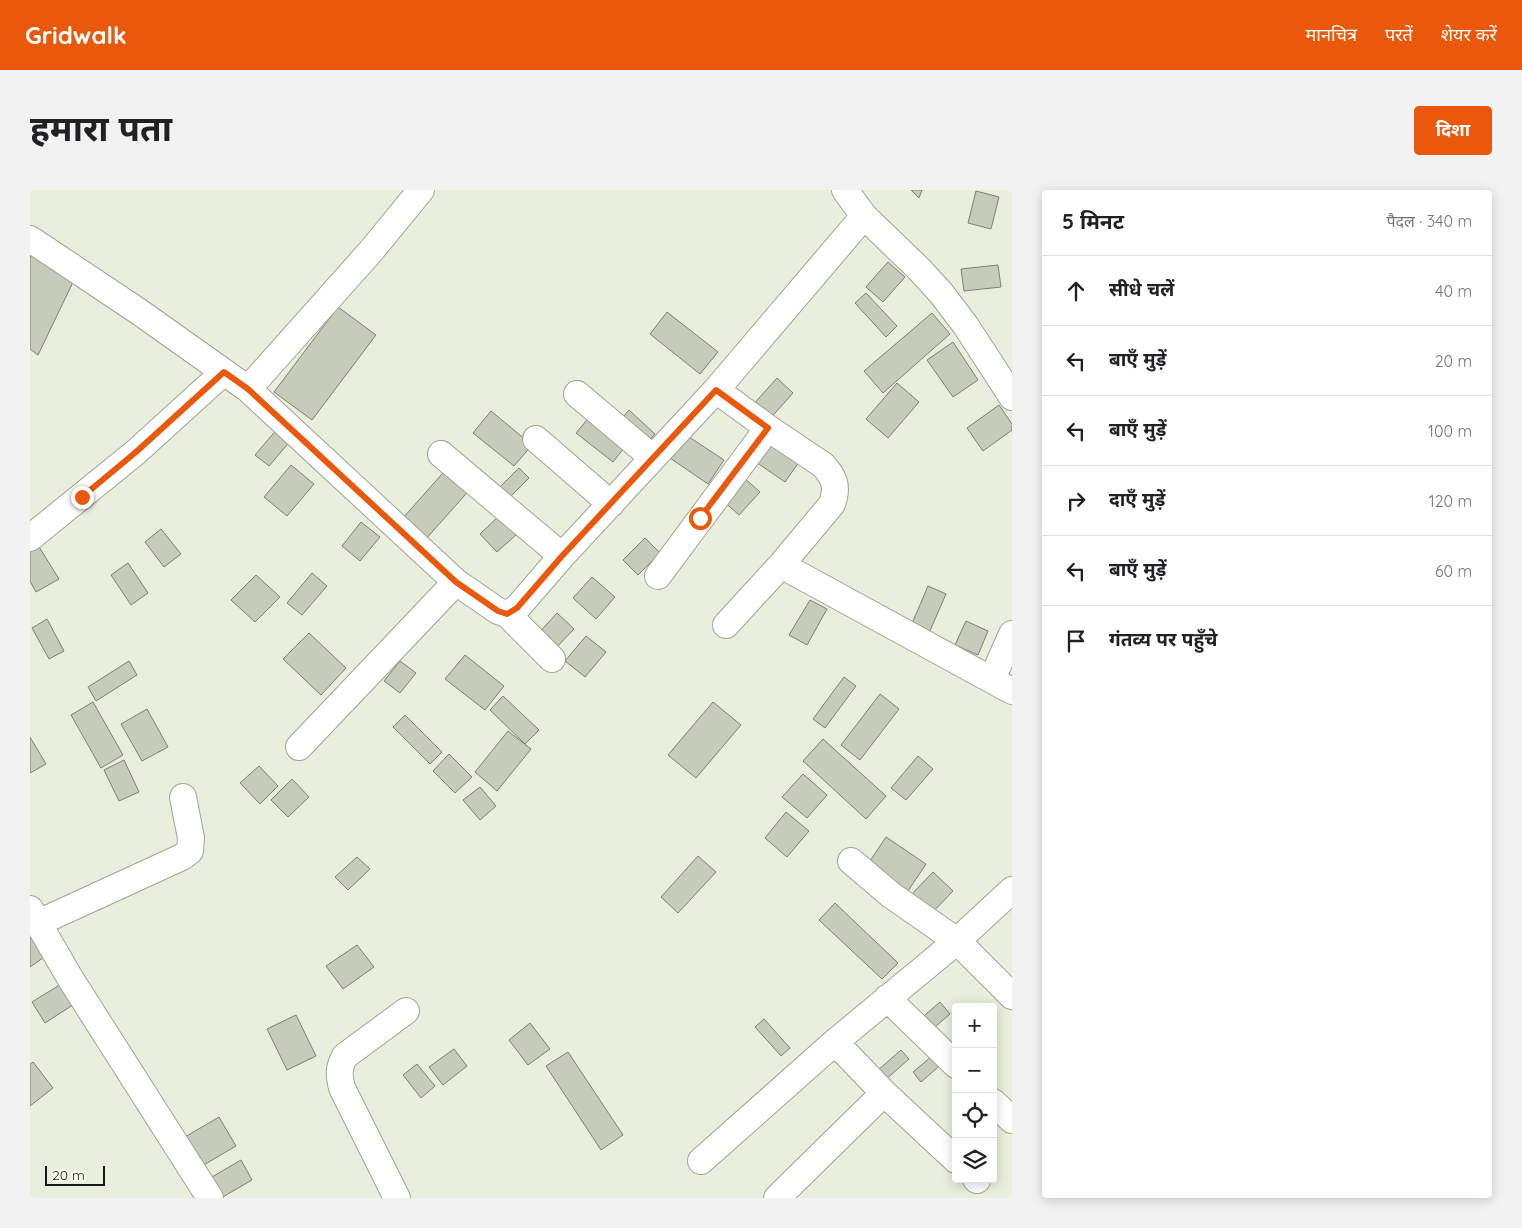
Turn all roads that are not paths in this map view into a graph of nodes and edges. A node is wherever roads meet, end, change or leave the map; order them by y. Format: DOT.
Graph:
graph roads {
  1 [pos="421,190"];
  2 [pos="845,190"];
  3 [pos="864,216"];
  4 [pos="30,239"];
  5 [pos="224,372"];
  6 [pos="248,389"];
  7 [pos="716,390"];
  8 [pos="577,394"];
  9 [pos="1012,397"];
  10 [pos="768,428"];
  11 [pos="536,439"];
  12 [pos="441,454"];
  13 [pos="653,458"];
  14 [pos="611,504"];
  15 [pos="30,538"];
  16 [pos="562,556"];
  17 [pos="782,565"];
  18 [pos="658,576"];
  19 [pos="456,582"];
  20 [pos="507,614"];
  21 [pos="726,624"];
  22 [pos="1012,634"];
  23 [pos="552,659"];
  24 [pos="1002,685"];
  25 [pos="299,747"];
  26 [pos="183,797"];
  27 [pos="851,861"];
  28 [pos="1012,890"];
  29 [pos="34,916"];
  30 [pos="957,941"];
  31 [pos="1012,996"];
  32 [pos="887,998"];
  33 [pos="406,1011"];
  34 [pos="835,1042"];
  35 [pos="952,1061"];
  36 [pos="884,1093"];
  37 [pos="997,1106"];
  38 [pos="1012,1120"];
  39 [pos="952,1156"];
  40 [pos="701,1161"];
  41 [pos="210,1198"];
  42 [pos="397,1198"];
  43 [pos="777,1198"];
  1 -- 6 [label="street"];
  2 -- 3 [label="street"];
  3 -- 7 [label="street"];
  3 -- 9 [label="street"];
  4 -- 5 [label="street"];
  5 -- 6 [label="street"];
  5 -- 15 [label="street"];
  6 -- 19 [label="street"];
  7 -- 10 [label="street"];
  7 -- 13 [label="street"];
  8 -- 13 [label="street"];
  10 -- 17 [label="street"];
  10 -- 18 [label="street"];
  11 -- 14 [label="street"];
  12 -- 16 [label="street"];
  13 -- 14 [label="street"];
  14 -- 16 [label="street"];
  16 -- 20 [label="street"];
  17 -- 21 [label="street"];
  17 -- 24 [label="street"];
  19 -- 20 [label="street"];
  19 -- 25 [label="street"];
  20 -- 23 [label="street"];
  22 -- 24 [label="street"];
  26 -- 29 [label="street"];
  27 -- 30 [label="street"];
  28 -- 30 [label="street"];
  29 -- 41 [label="street"];
  30 -- 31 [label="street"];
  30 -- 32 [label="street"];
  32 -- 34 [label="street"];
  32 -- 35 [label="street"];
  33 -- 42 [label="street"];
  34 -- 36 [label="street"];
  34 -- 40 [label="street"];
  36 -- 39 [label="street"];
  36 -- 43 [label="street"];
  37 -- 38 [label="street"];
}
